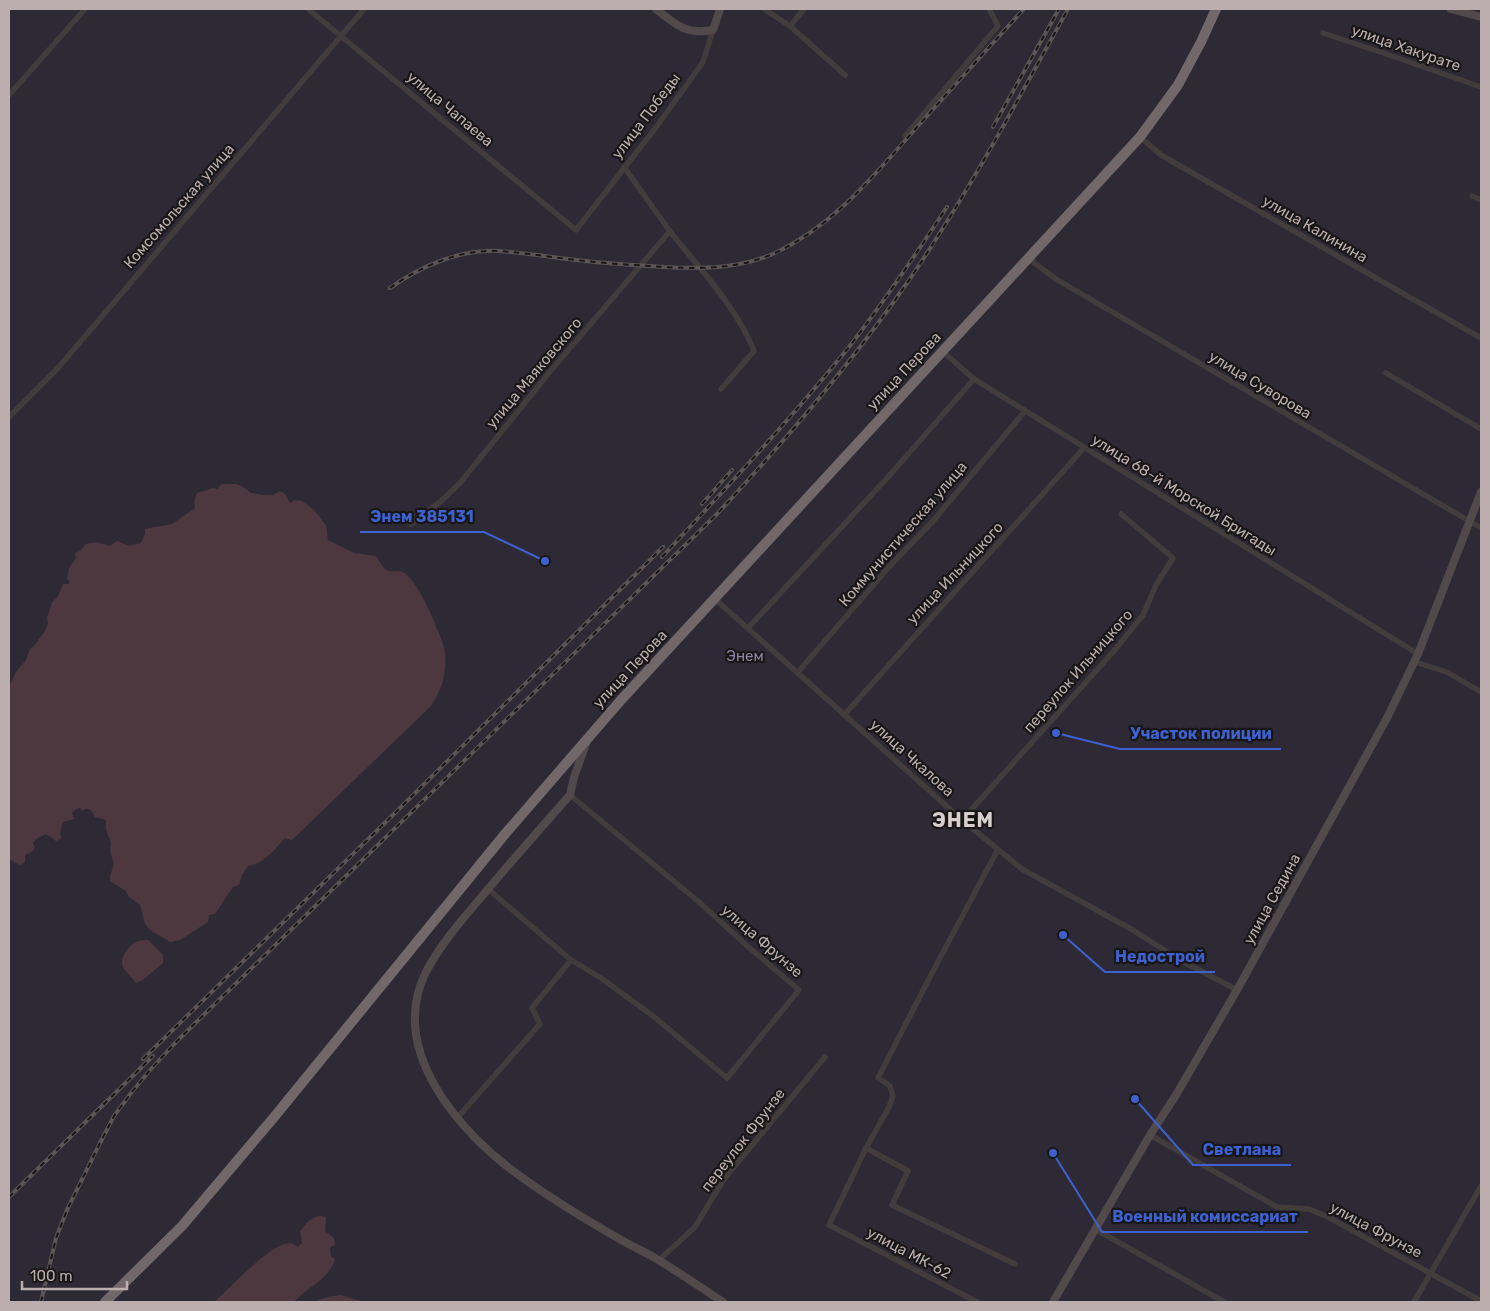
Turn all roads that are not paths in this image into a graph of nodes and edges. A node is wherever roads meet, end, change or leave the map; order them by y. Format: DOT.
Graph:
graph roads {
  1 [pos="86,9"];
  2 [pos="308,9"];
  3 [pos="364,9"];
  4 [pos="656,9"];
  5 [pos="720,9"];
  6 [pos="764,9"];
  7 [pos="804,9"];
  8 [pos="989,9"];
  9 [pos="1216,9"];
  10 [pos="1451,9"];
  11 [pos="1481,17"];
  12 [pos="790,26"];
  13 [pos="713,30"];
  14 [pos="1323,34"];
  15 [pos="342,36"];
  16 [pos="845,75"];
  17 [pos="1481,87"];
  18 [pos="9,95"];
  19 [pos="905,136"];
  20 [pos="1140,137"];
  21 [pos="624,167"];
  22 [pos="1472,196"];
  23 [pos="1481,200"];
  24 [pos="576,230"];
  25 [pos="670,230"];
  26 [pos="1029,258"];
  27 [pos="1481,338"];
  28 [pos="942,351"];
  29 [pos="1386,374"];
  30 [pos="974,379"];
  31 [pos="721,389"];
  32 [pos="1025,411"];
  33 [pos="9,417"];
  34 [pos="1481,429"];
  35 [pos="1084,448"];
  36 [pos="1481,492"];
  37 [pos="1121,514"];
  38 [pos="1470,522"];
  39 [pos="410,524"];
  40 [pos="1481,528"];
  41 [pos="715,599"];
  42 [pos="748,628"];
  43 [pos="1416,658"];
  44 [pos="798,672"];
  45 [pos="1481,692"];
  46 [pos="844,715"];
  47 [pos="589,736"];
  48 [pos="570,795"];
  49 [pos="962,820"];
  50 [pos="997,850"];
  51 [pos="488,889"];
  52 [pos="571,960"];
  53 [pos="1237,990"];
  54 [pos="825,1057"];
  55 [pos="458,1118"];
  56 [pos="1150,1135"];
  57 [pos="866,1148"];
  58 [pos="1481,1186"];
  59 [pos="1095,1229"];
  60 [pos="659,1260"];
  61 [pos="1015,1264"];
  62 [pos="1430,1273"];
  63 [pos="1481,1301"];
  64 [pos="105,1302"];
  65 [pos="723,1302"];
  66 [pos="977,1302"];
  67 [pos="1053,1302"];
  68 [pos="1224,1302"];
  69 [pos="1414,1302"];
  1 -- 18 [label="street"];
  2 -- 15 [label="street, улица Чапаева"];
  3 -- 15 [label="street, Комсомольская улица"];
  4 -- 13 [label="street"];
  5 -- 13 [label="street, улица Победы"];
  6 -- 12 [label="street"];
  7 -- 12 [label="street"];
  8 -- 19 [label="street"];
  9 -- 20 [label="highway, улица Перова"];
  10 -- 11 [label="street"];
  12 -- 16 [label="street"];
  13 -- 21 [label="street, улица Победы"];
  14 -- 17 [label="street, улица Хакурате"];
  15 -- 24 [label="street, улица Чапаева"];
  15 -- 33 [label="street, Комсомольская улица"];
  20 -- 26 [label="highway, улица Перова"];
  20 -- 27 [label="street, улица Калинина"];
  21 -- 24 [label="street, улица Победы"];
  21 -- 25 [label="street"];
  22 -- 23 [label="street"];
  25 -- 31 [label="street"];
  25 -- 39 [label="street, улица Маяковского"];
  26 -- 28 [label="highway, улица Перова"];
  26 -- 38 [label="street, улица Суворова"];
  28 -- 30 [label="street, улица 68-й Морской Бригады"];
  28 -- 41 [label="highway, улица Перова"];
  29 -- 34 [label="street"];
  30 -- 32 [label="street, улица 68-й Морской Бригады"];
  30 -- 42 [label="street"];
  32 -- 35 [label="street, улица 68-й Морской Бригады"];
  32 -- 44 [label="street, Коммунистическая улица"];
  35 -- 43 [label="street, улица 68-й Морской Бригады"];
  35 -- 46 [label="street, улица Ильницкого"];
  36 -- 38 [label="street, улица Седина"];
  37 -- 49 [label="street, переулок Ильницкого"];
  38 -- 40 [label="street, улица Суворова"];
  38 -- 43 [label="street, улица Седина"];
  41 -- 42 [label="street, улица Чкалова"];
  41 -- 47 [label="highway, улица Перова"];
  42 -- 44 [label="street, улица Чкалова"];
  43 -- 45 [label="street, улица 68-й Морской Бригады"];
  43 -- 53 [label="street, улица Седина"];
  44 -- 46 [label="street, улица Чкалова"];
  46 -- 49 [label="street, улица Чкалова"];
  47 -- 48 [label="street, улица Перова"];
  47 -- 64 [label="highway, улица Перова"];
  48 -- 51 [label="street, улица Перова"];
  48 -- 52 [label="street, улица Фрунзе"];
  49 -- 50 [label="street, улица Чкалова"];
  50 -- 53 [label="street, улица Чкалова"];
  50 -- 57 [label="street"];
  51 -- 52 [label="street, улица Фрунзе"];
  51 -- 55 [label="street, улица Перова"];
  52 -- 55 [label="street"];
  53 -- 56 [label="street, улица Седина"];
  54 -- 60 [label="street, переулок Фрунзе"];
  55 -- 60 [label="street, улица Перова"];
  56 -- 59 [label="street, улица Седина"];
  56 -- 62 [label="street, улица Фрунзе"];
  57 -- 61 [label="street"];
  57 -- 66 [label="street, улица МК-62"];
  58 -- 62 [label="street"];
  59 -- 67 [label="street, улица Седина"];
  59 -- 68 [label="street"];
  60 -- 65 [label="street, улица Перова"];
  62 -- 63 [label="street, улица Фрунзе"];
  62 -- 69 [label="street"];
}
